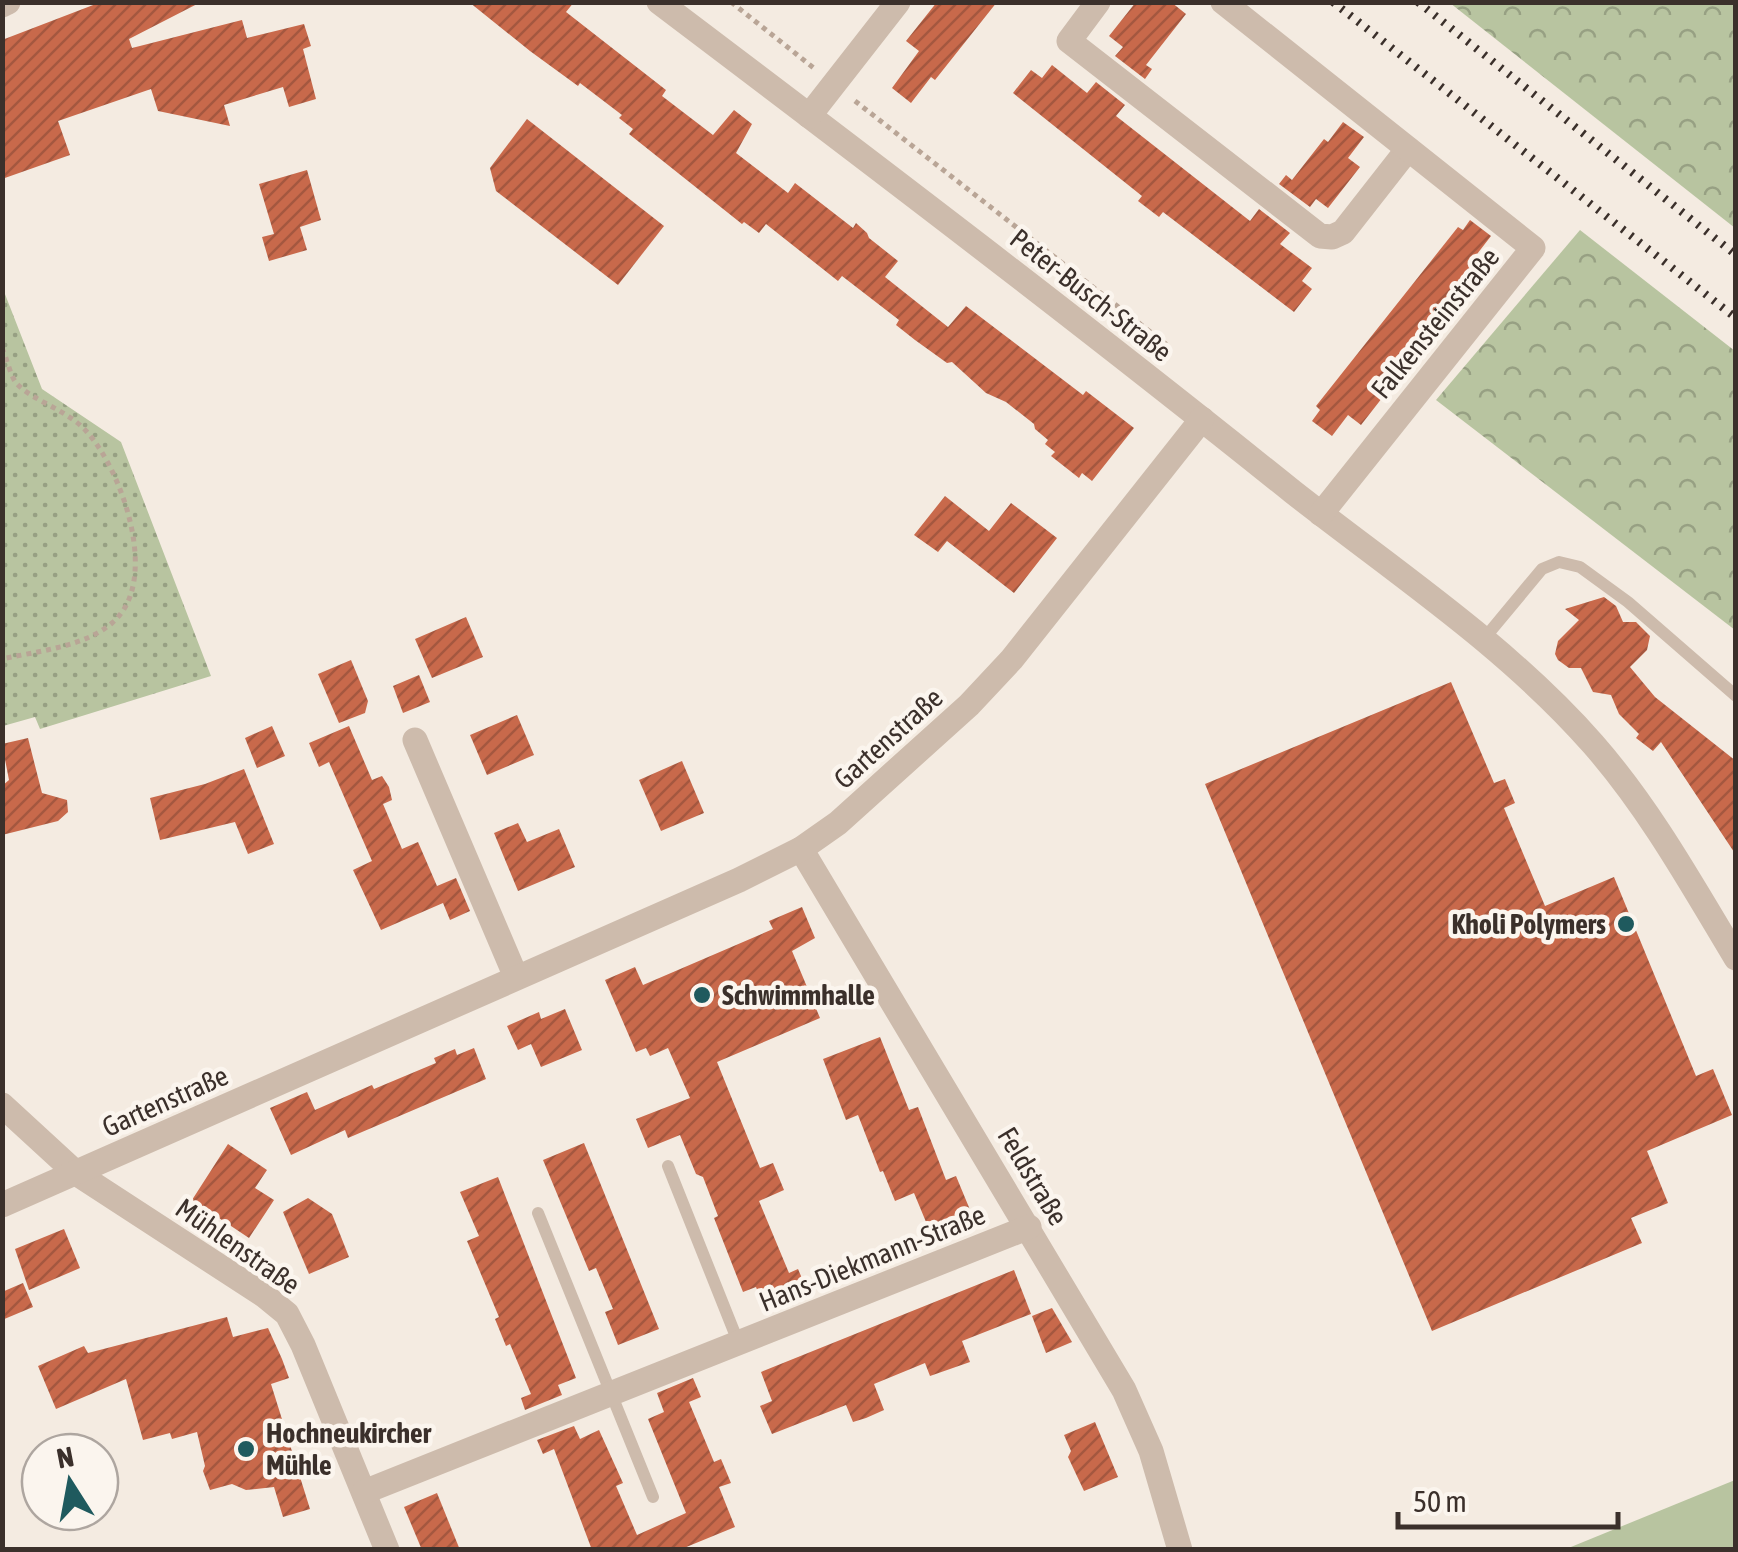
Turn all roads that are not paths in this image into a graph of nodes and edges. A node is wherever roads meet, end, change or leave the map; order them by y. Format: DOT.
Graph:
graph roads {
  1 [pos="659,2"];
  2 [pos="898,2"];
  3 [pos="1098,2"];
  4 [pos="1223,2"];
  5 [pos="809,116"];
  6 [pos="1408,148"];
  7 [pos="1202,419"];
  8 [pos="1322,514"];
  9 [pos="1483,640"];
  10 [pos="1736,696"];
  11 [pos="415,740"];
  12 [pos="801,848"];
  13 [pos="1736,958"];
  14 [pos="516,977"];
  15 [pos="2,1105"];
  16 [pos="668,1166"];
  17 [pos="76,1174"];
  18 [pos="2,1205"];
  19 [pos="538,1213"];
  20 [pos="1028,1227"];
  21 [pos="738,1344"];
  22 [pos="610,1395"];
  23 [pos="364,1492"];
  24 [pos="653,1497"];
  25 [pos="386,1550"];
  26 [pos="1180,1550"];
  1 -- 5 [label="street, Peter-Busch-Straße"];
  2 -- 5 [label="street"];
  3 -- 6 [label="street"];
  4 -- 6 [label="street, Falkensteinstraße"];
  5 -- 7 [label="street, Peter-Busch-Straße"];
  6 -- 8 [label="street, Falkensteinstraße"];
  7 -- 8 [label="street, Peter-Busch-Straße"];
  7 -- 12 [label="street, Gartenstraße"];
  8 -- 9 [label="street, Peter-Busch-Straße"];
  9 -- 10 [label="lane"];
  9 -- 13 [label="street, Peter-Busch-Straße"];
  11 -- 14 [label="street"];
  12 -- 14 [label="street, Gartenstraße"];
  12 -- 20 [label="street, Feldstraße"];
  14 -- 17 [label="street, Gartenstraße"];
  15 -- 17 [label="street, Mühlenstraße"];
  16 -- 21 [label="lane, Hans-Diekmann-Straße"];
  17 -- 18 [label="street, Gartenstraße"];
  17 -- 23 [label="street, Mühlenstraße"];
  19 -- 22 [label="lane"];
  20 -- 21 [label="street, Hans-Diekmann-Straße"];
  20 -- 26 [label="street, Feldstraße"];
  21 -- 22 [label="street, Hans-Diekmann-Straße"];
  22 -- 23 [label="street, Hans-Diekmann-Straße"];
  22 -- 24 [label="lane"];
  23 -- 25 [label="street, Mühlenstraße"];
}
